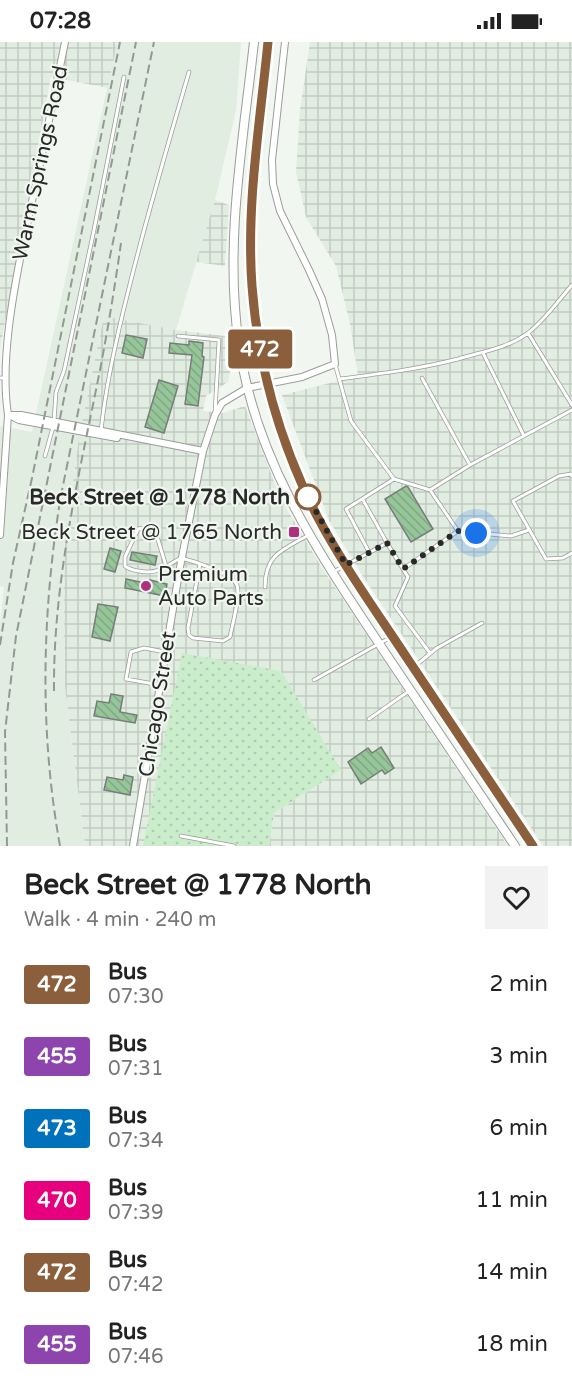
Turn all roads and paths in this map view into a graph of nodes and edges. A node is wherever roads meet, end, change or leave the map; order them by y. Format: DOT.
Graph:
graph roads {
  1 [pos="65,42"];
  2 [pos="254,42"];
  3 [pos="268,42"];
  4 [pos="285,42"];
  5 [pos="189,72"];
  6 [pos="124,77"];
  7 [pos="572,285"];
  8 [pos="528,333"];
  9 [pos="178,336"];
  10 [pos="483,353"];
  11 [pos="336,364"];
  12 [pos="1,378"];
  13 [pos="422,378"];
  14 [pos="339,379"];
  15 [pos="268,383"];
  16 [pos="247,388"];
  17 [pos="572,405"];
  18 [pos="572,410"];
  19 [pos="8,415"];
  20 [pos="214,415"];
  21 [pos="53,424"];
  22 [pos="101,431"];
  23 [pos="524,436"];
  24 [pos="129,438"];
  25 [pos="202,451"];
  26 [pos="45,456"];
  27 [pos="3,458"];
  28 [pos="470,465"];
  29 [pos="572,476"];
  30 [pos="394,479"];
  31 [pos="430,490"];
  32 [pos="363,500"];
  33 [pos="1,517"];
  34 [pos="529,530"];
  35 [pos="458,531"];
  36 [pos="0,535"];
  37 [pos="309,535"];
  38 [pos="387,543"];
  39 [pos="369,552"];
  40 [pos="572,553"];
  41 [pos="182,558"];
  42 [pos="200,564"];
  43 [pos="346,565"];
  44 [pos="166,566"];
  45 [pos="403,569"];
  46 [pos="333,573"];
  47 [pos="265,587"];
  48 [pos="482,623"];
  49 [pos="393,636"];
  50 [pos="380,644"];
  51 [pos="165,652"];
  52 [pos="430,654"];
  53 [pos="413,668"];
  54 [pos="314,680"];
  55 [pos="160,685"];
  56 [pos="411,690"];
  57 [pos="369,720"];
  58 [pos="181,836"];
  59 [pos="536,845"];
  60 [pos="133,846"];
  61 [pos="234,846"];
  62 [pos="515,846"];
  1 -- 12 [label="street, Warm Springs Road"];
  2 -- 16 [label="main road"];
  3 -- 15 [label="main road"];
  4 -- 11 [label="street"];
  5 -- 22 [label="lane"];
  6 -- 21 [label="lane"];
  7 -- 8 [label="lane"];
  8 -- 10 [label="lane"];
  8 -- 17 [label="lane"];
  9 -- 20 [label="lane"];
  10 -- 14 [label="lane"];
  10 -- 23 [label="lane"];
  11 -- 14 [label="lane"];
  11 -- 15 [label="street, Chicago Street"];
  12 -- 19 [label="street, Warm Springs Road"];
  13 -- 28 [label="lane"];
  14 -- 30 [label="lane"];
  15 -- 16 [label="street, Chicago Street"];
  15 -- 43 [label="main road"];
  16 -- 20 [label="street, Chicago Street"];
  16 -- 37 [label="main road"];
  18 -- 23 [label="lane"];
  19 -- 21 [label="street"];
  19 -- 27 [label="street, Warm Springs Road"];
  20 -- 25 [label="street, Chicago Street"];
  21 -- 22 [label="street"];
  21 -- 24 [label="street"];
  21 -- 26 [label="lane"];
  22 -- 24 [label="street"];
  23 -- 28 [label="lane"];
  24 -- 25 [label="street"];
  25 -- 41 [label="street, Chicago Street"];
  27 -- 33 [label="street, Warm Springs Road"];
  28 -- 31 [label="lane"];
  29 -- 34 [label="lane"];
  30 -- 31 [label="lane"];
  30 -- 32 [label="lane"];
  31 -- 35 [label="lane"];
  32 -- 38 [label="lane"];
  32 -- 39 [label="lane"];
  33 -- 36 [label="street, Warm Springs Road"];
  34 -- 35 [label="lane"];
  34 -- 40 [label="lane"];
  35 -- 45 [label="lane"];
  37 -- 46 [label="main road"];
  37 -- 47 [label="lane"];
  38 -- 39 [label="lane"];
  38 -- 45 [label="lane"];
  39 -- 43 [label="lane"];
  41 -- 42 [label="lane"];
  41 -- 44 [label="lane"];
  41 -- 51 [label="street, Chicago Street"];
  42 -- 42 [label="lane"];
  43 -- 46 [label="lane"];
  43 -- 49 [label="main road"];
  44 -- 44 [label="lane"];
  45 -- 52 [label="lane"];
  46 -- 50 [label="main road"];
  48 -- 52 [label="lane"];
  49 -- 50 [label="lane"];
  49 -- 53 [label="main road"];
  50 -- 54 [label="lane"];
  50 -- 56 [label="main road"];
  51 -- 55 [label="street, Chicago Street"];
  51 -- 55 [label="lane"];
  52 -- 53 [label="lane"];
  53 -- 59 [label="main road"];
  55 -- 60 [label="street, Chicago Street"];
  56 -- 57 [label="lane"];
  56 -- 62 [label="main road"];
  58 -- 61 [label="lane"];
}
